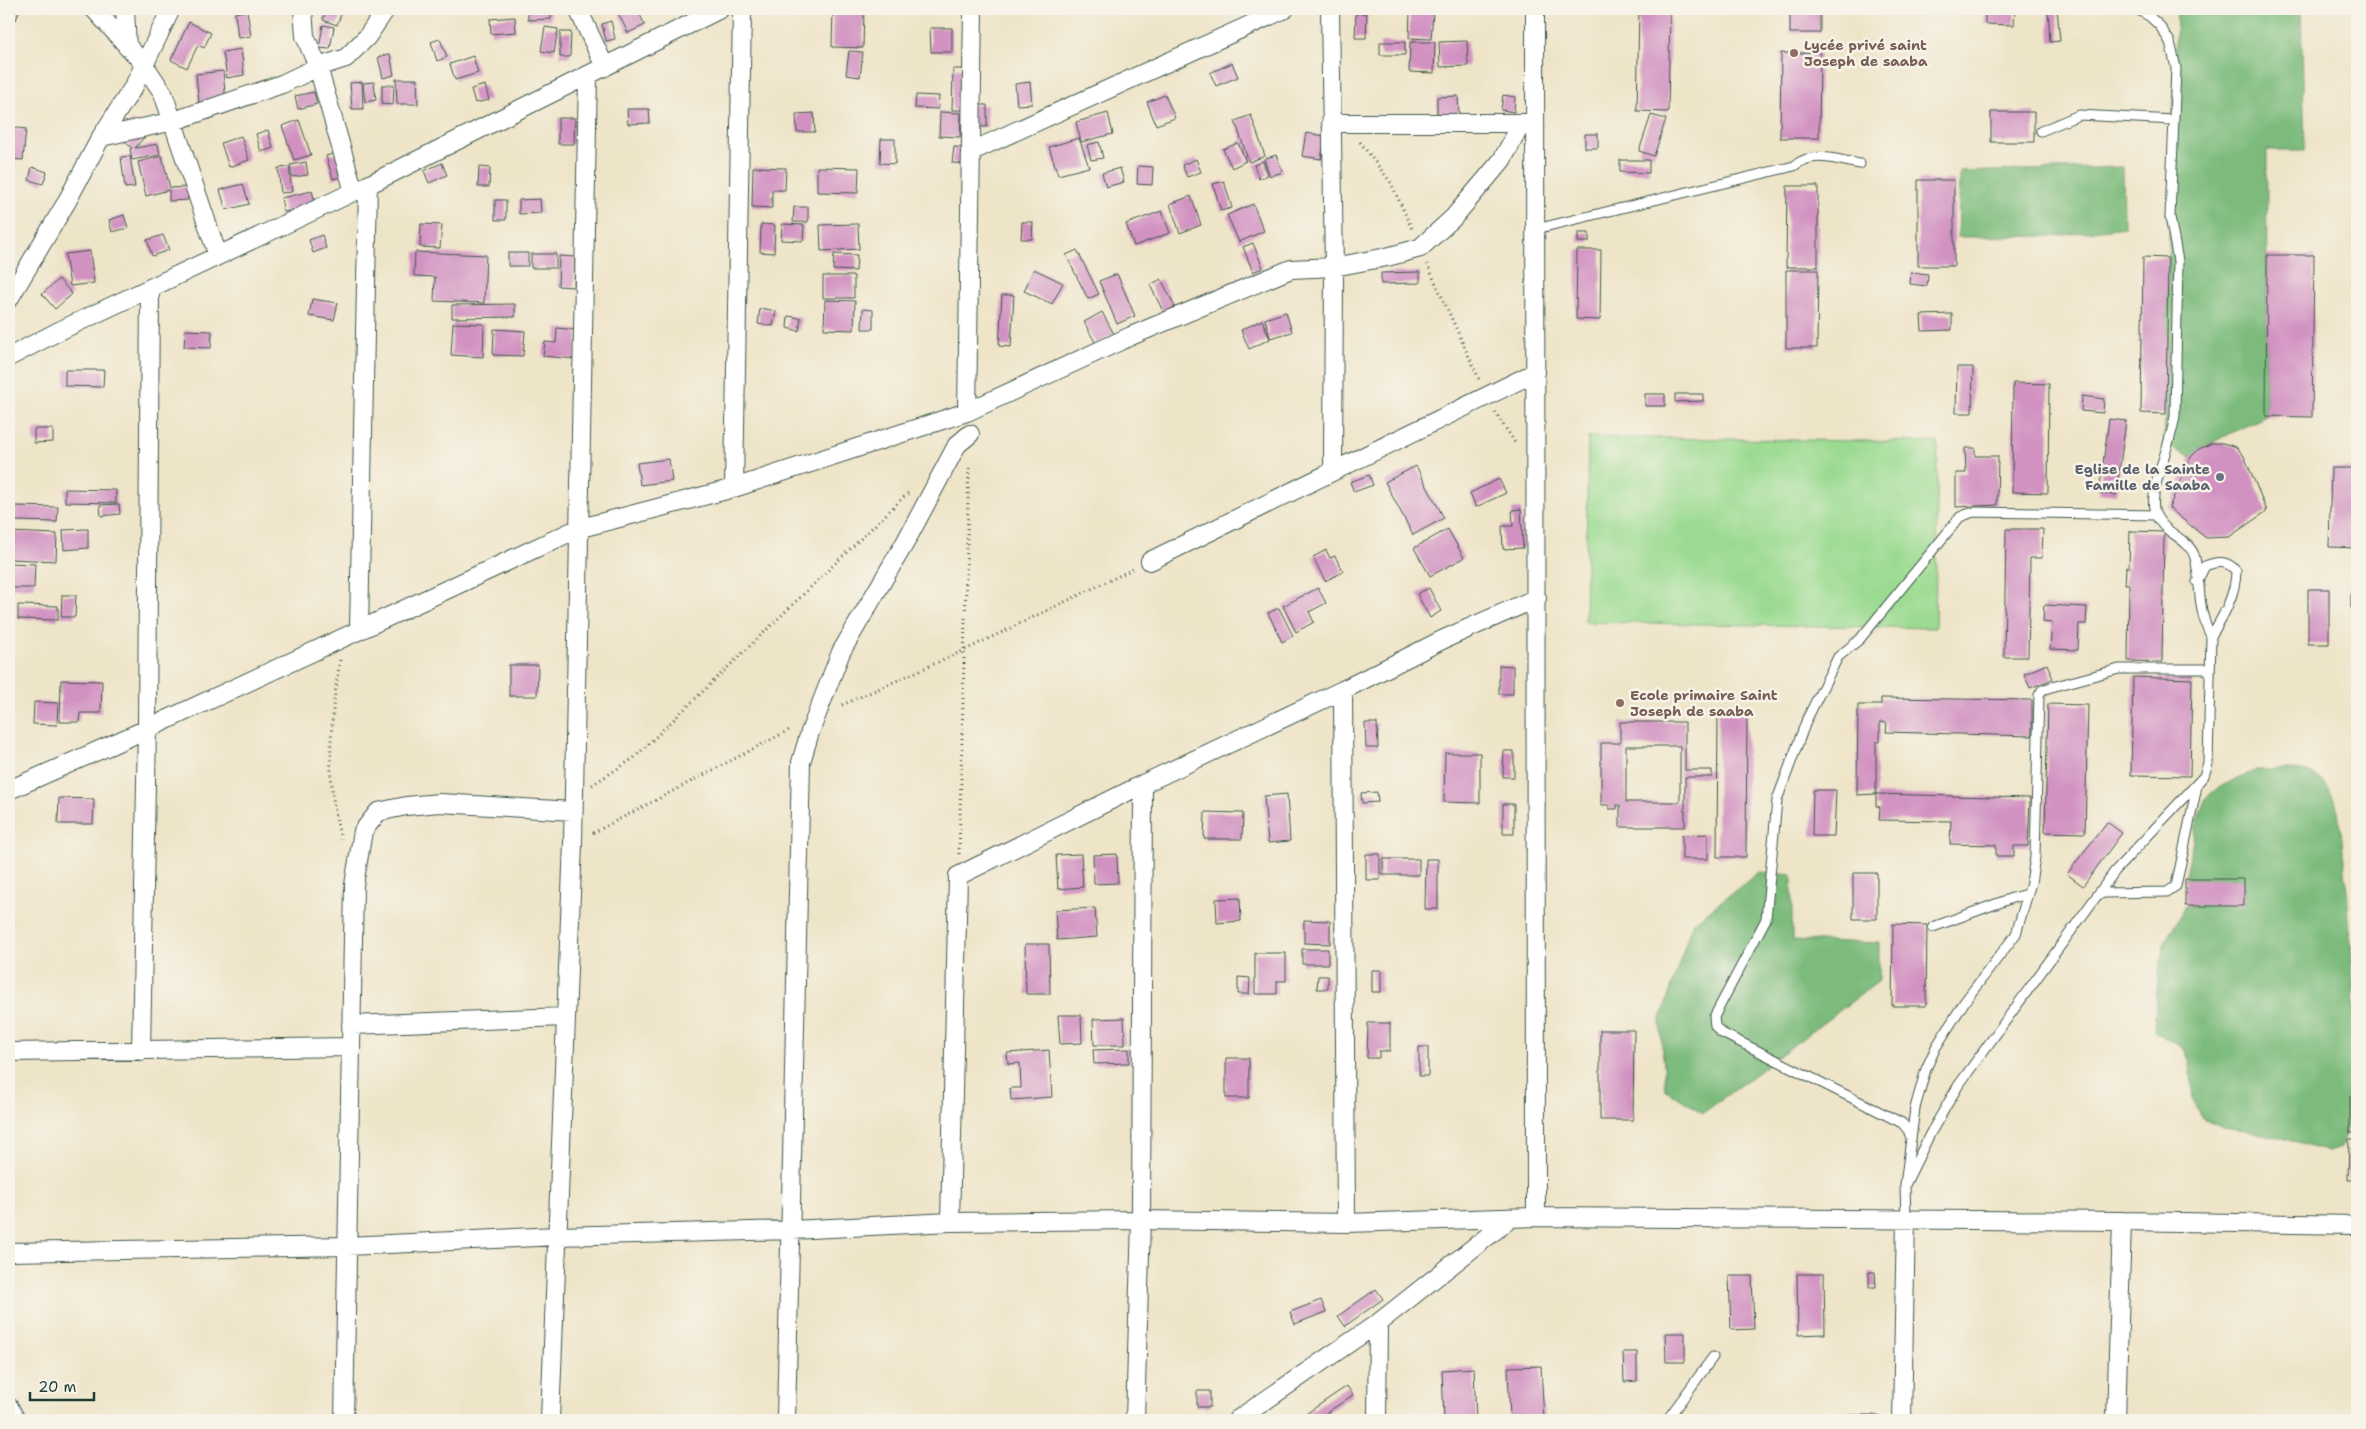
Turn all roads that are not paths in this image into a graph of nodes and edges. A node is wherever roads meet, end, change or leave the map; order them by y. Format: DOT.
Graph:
graph roads {
  1 [pos="94,9"];
  2 [pos="125,9"];
  3 [pos="171,9"];
  4 [pos="303,9"];
  5 [pos="386,9"];
  6 [pos="578,9"];
  7 [pos="720,9"];
  8 [pos="742,9"];
  9 [pos="973,9"];
  10 [pos="1285,9"];
  11 [pos="1330,9"];
  12 [pos="1535,9"];
  13 [pos="2136,9"];
  14 [pos="127,47"];
  15 [pos="143,63"];
  16 [pos="318,67"];
  17 [pos="605,67"];
  18 [pos="588,75"];
  19 [pos="2174,120"];
  20 [pos="174,122"];
  21 [pos="1331,123"];
  22 [pos="1529,123"];
  23 [pos="2041,131"];
  24 [pos="101,137"];
  25 [pos="970,152"];
  26 [pos="1860,164"];
  27 [pos="361,188"];
  28 [pos="1536,229"];
  29 [pos="218,256"];
  30 [pos="1334,267"];
  31 [pos="150,290"];
  32 [pos="9,299"];
  33 [pos="9,357"];
  34 [pos="1536,372"];
  35 [pos="967,412"];
  36 [pos="970,434"];
  37 [pos="1334,469"];
  38 [pos="734,488"];
  39 [pos="2156,515"];
  40 [pos="578,529"];
  41 [pos="1150,560"];
  42 [pos="2197,582"];
  43 [pos="1537,598"];
  44 [pos="360,630"];
  45 [pos="2211,636"];
  46 [pos="2210,670"];
  47 [pos="1343,690"];
  48 [pos="148,729"];
  49 [pos="1143,784"];
  50 [pos="2197,785"];
  51 [pos="9,790"];
  52 [pos="572,805"];
  53 [pos="2028,894"];
  54 [pos="2098,895"];
  55 [pos="1933,927"];
  56 [pos="565,1017"];
  57 [pos="351,1025"];
  58 [pos="351,1047"];
  59 [pos="141,1051"];
  60 [pos="9,1052"];
  61 [pos="1911,1138"];
  62 [pos="1905,1185"];
  63 [pos="1536,1217"];
  64 [pos="1511,1218"];
  65 [pos="1140,1220"];
  66 [pos="1906,1220"];
  67 [pos="2122,1221"];
  68 [pos="950,1222"];
  69 [pos="1346,1223"];
  70 [pos="2357,1225"];
  71 [pos="790,1230"];
  72 [pos="557,1236"];
  73 [pos="347,1246"];
  74 [pos="9,1252"];
  75 [pos="1378,1323"];
  76 [pos="1713,1357"];
  77 [pos="9,1407"];
  78 [pos="16,1420"];
  79 [pos="344,1420"];
  80 [pos="550,1420"];
  81 [pos="786,1420"];
  82 [pos="1135,1420"];
  83 [pos="1237,1420"];
  84 [pos="1377,1420"];
  85 [pos="1667,1420"];
  86 [pos="1902,1420"];
  87 [pos="2116,1420"];
  1 -- 14 [label="street"];
  2 -- 14 [label="street"];
  3 -- 15 [label="street"];
  4 -- 16 [label="street"];
  5 -- 16 [label="street"];
  6 -- 17 [label="street"];
  7 -- 17 [label="street"];
  8 -- 38 [label="street"];
  9 -- 25 [label="street"];
  10 -- 25 [label="street"];
  11 -- 21 [label="street"];
  12 -- 22 [label="street"];
  13 -- 19 [label="lane"];
  14 -- 15 [label="street"];
  15 -- 20 [label="street"];
  15 -- 24 [label="street"];
  16 -- 20 [label="street"];
  16 -- 27 [label="street"];
  17 -- 18 [label="street"];
  18 -- 27 [label="street"];
  18 -- 40 [label="street"];
  19 -- 23 [label="lane"];
  19 -- 39 [label="lane"];
  20 -- 24 [label="street"];
  20 -- 29 [label="street"];
  21 -- 22 [label="street"];
  21 -- 30 [label="street"];
  22 -- 28 [label="street"];
  22 -- 30 [label="street"];
  24 -- 32 [label="street"];
  25 -- 35 [label="street"];
  26 -- 28 [label="lane"];
  27 -- 29 [label="street"];
  27 -- 44 [label="street"];
  28 -- 34 [label="street"];
  29 -- 31 [label="street"];
  30 -- 35 [label="street"];
  30 -- 37 [label="street"];
  31 -- 33 [label="street"];
  31 -- 48 [label="street"];
  34 -- 37 [label="street"];
  34 -- 43 [label="street"];
  35 -- 38 [label="street"];
  36 -- 71 [label="street"];
  37 -- 41 [label="street"];
  38 -- 40 [label="street"];
  39 -- 42 [label="lane"];
  39 -- 61 [label="lane"];
  40 -- 44 [label="street"];
  40 -- 52 [label="street"];
  42 -- 45 [label="lane"];
  42 -- 45 [label="lane"];
  43 -- 47 [label="street"];
  43 -- 63 [label="street"];
  44 -- 48 [label="street"];
  45 -- 46 [label="lane"];
  46 -- 50 [label="lane"];
  46 -- 53 [label="lane"];
  47 -- 49 [label="street"];
  47 -- 69 [label="street"];
  48 -- 51 [label="street"];
  48 -- 59 [label="street"];
  49 -- 65 [label="street"];
  49 -- 68 [label="street"];
  50 -- 54 [label="lane"];
  50 -- 54 [label="lane"];
  52 -- 56 [label="street"];
  52 -- 57 [label="street"];
  53 -- 55 [label="lane"];
  53 -- 61 [label="lane"];
  54 -- 62 [label="lane"];
  56 -- 57 [label="street"];
  56 -- 72 [label="street"];
  57 -- 58 [label="street"];
  58 -- 59 [label="street"];
  58 -- 73 [label="street"];
  59 -- 60 [label="street"];
  61 -- 62 [label="lane"];
  62 -- 66 [label="lane"];
  63 -- 64 [label="street"];
  63 -- 66 [label="street"];
  64 -- 69 [label="street"];
  64 -- 75 [label="street"];
  65 -- 68 [label="street"];
  65 -- 69 [label="street"];
  65 -- 82 [label="street"];
  66 -- 67 [label="street"];
  66 -- 86 [label="street"];
  67 -- 70 [label="street"];
  67 -- 87 [label="street"];
  68 -- 71 [label="street"];
  71 -- 72 [label="street"];
  71 -- 81 [label="street"];
  72 -- 73 [label="street"];
  72 -- 80 [label="street"];
  73 -- 74 [label="street"];
  73 -- 79 [label="street"];
  75 -- 83 [label="street"];
  75 -- 84 [label="street"];
  76 -- 85 [label="lane"];
  77 -- 78 [label="street"];
}
